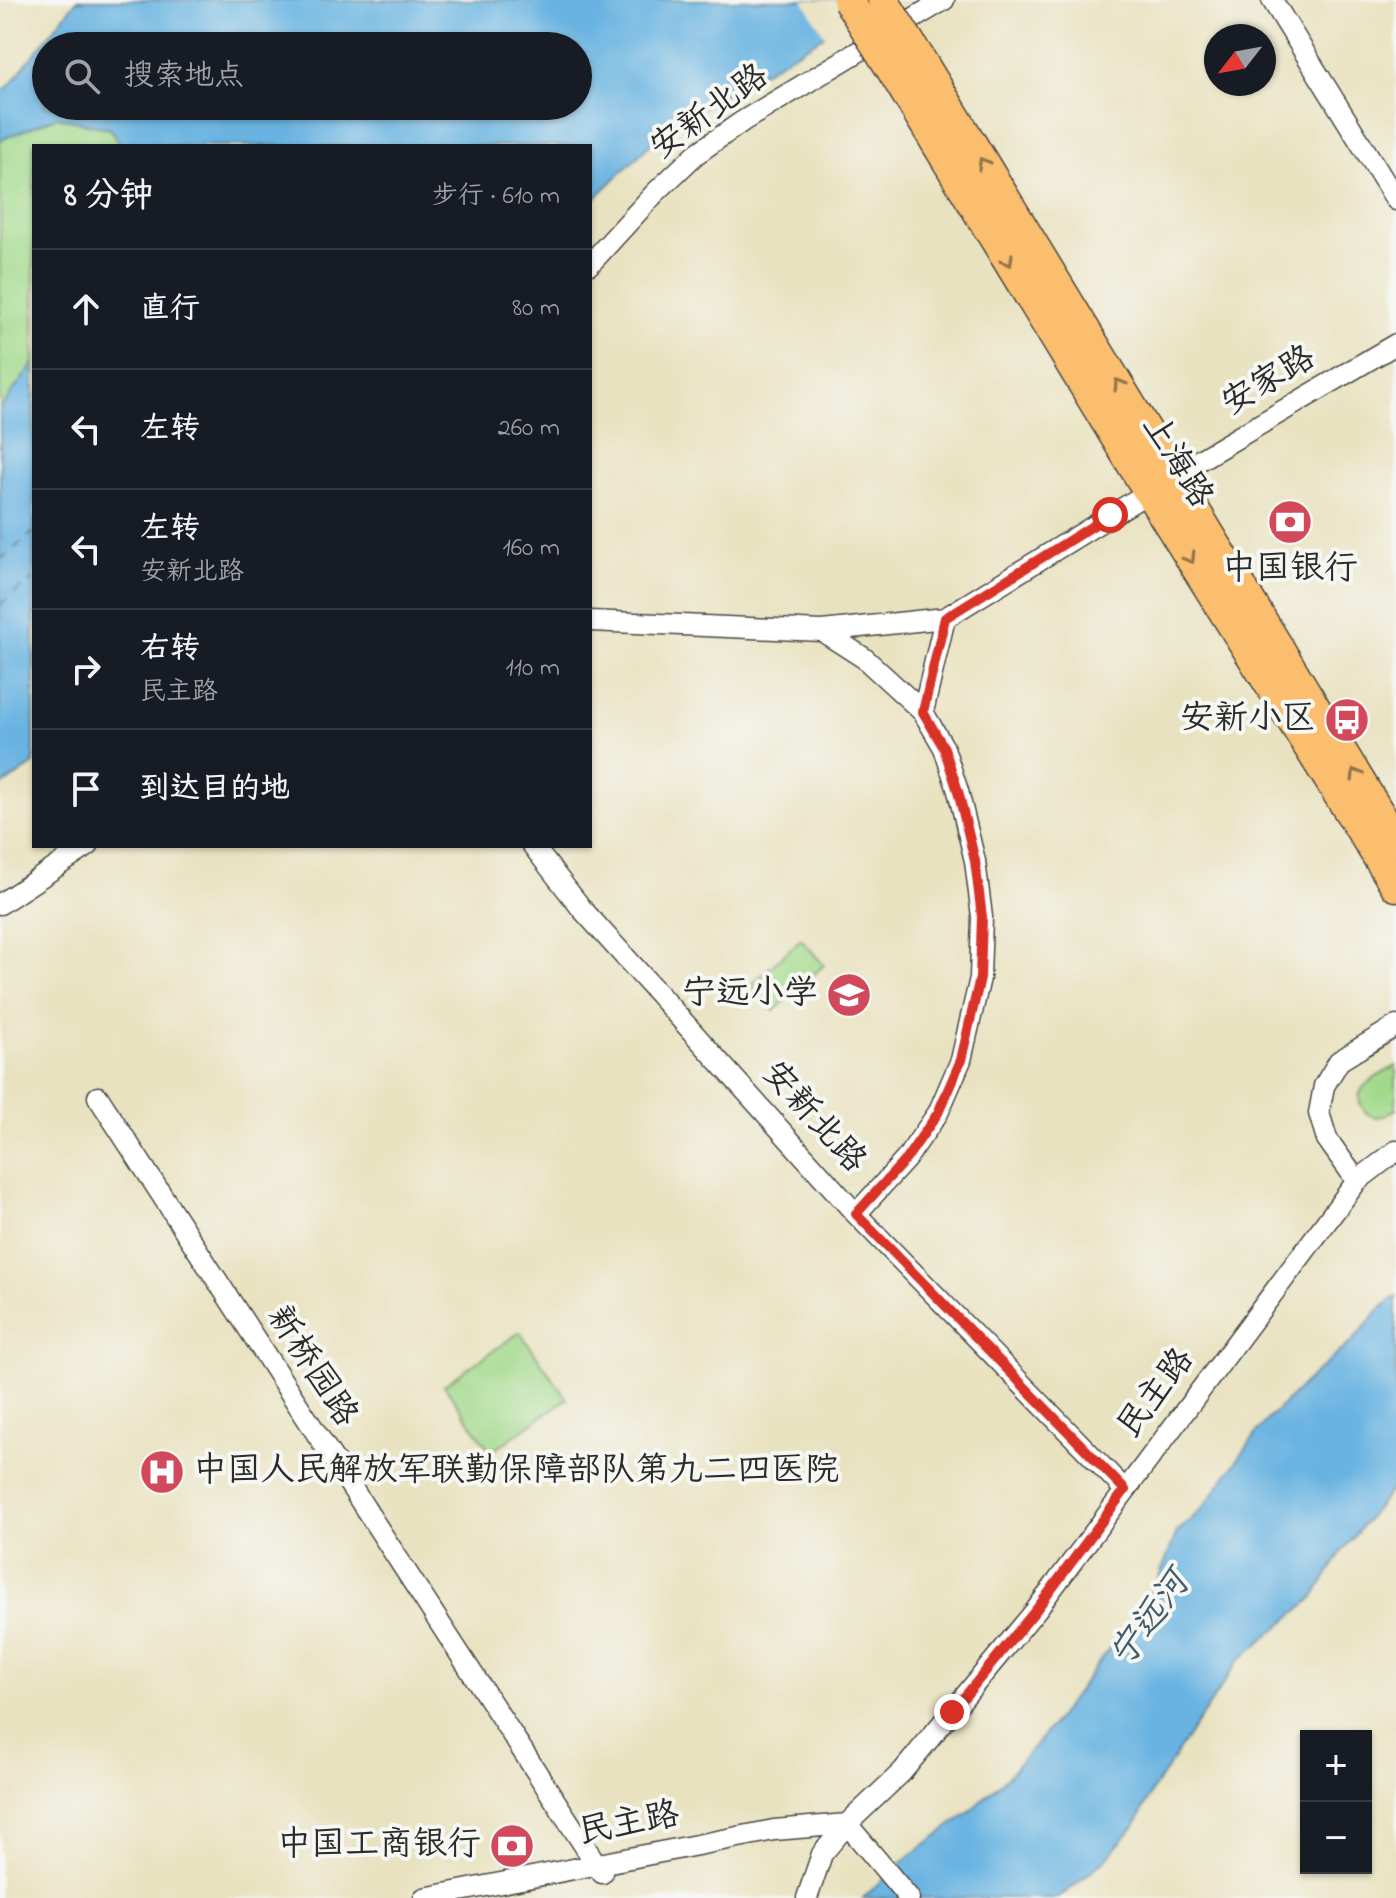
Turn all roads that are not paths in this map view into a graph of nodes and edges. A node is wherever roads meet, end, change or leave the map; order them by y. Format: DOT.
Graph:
graph roads {
  1 [pos="848,0"];
  2 [pos="883,0"];
  3 [pos="944,0"];
  4 [pos="1272,0"];
  5 [pos="908,67"];
  6 [pos="1396,200"];
  7 [pos="592,262"];
  8 [pos="1396,344"];
  9 [pos="1174,475"];
  10 [pos="1149,492"];
  11 [pos="945,618"];
  12 [pos="592,621"];
  13 [pos="822,631"];
  14 [pos="923,712"];
  15 [pos="1396,841"];
  16 [pos="85,848"];
  17 [pos="535,848"];
  18 [pos="1396,886"];
  19 [pos="0,904"];
  20 [pos="1396,1026"];
  21 [pos="98,1097"];
  22 [pos="1396,1151"];
  23 [pos="1357,1181"];
  24 [pos="856,1214"];
  25 [pos="1125,1490"];
  26 [pos="847,1824"];
  27 [pos="598,1868"];
  28 [pos="424,1898"];
  29 [pos="481,1898"];
  30 [pos="807,1898"];
  31 [pos="909,1898"];
  1 -- 5 [label="highway, bridge"];
  2 -- 5 [label="highway, bridge"];
  3 -- 7 [label="street, 安新北路"];
  4 -- 6 [label="street"];
  9 -- 5 [label="highway, 上海路, one-way"];
  5 -- 10 [label="highway, 上海路, one-way"];
  8 -- 9 [label="street, 安家路"];
  15 -- 9 [label="highway, 上海路, one-way"];
  10 -- 11 [label="street"];
  10 -- 18 [label="highway, 上海路, one-way"];
  11 -- 13 [label="street"];
  11 -- 14 [label="street"];
  12 -- 13 [label="street"];
  13 -- 14 [label="street"];
  14 -- 24 [label="street"];
  16 -- 19 [label="street"];
  17 -- 24 [label="street, 安新北路"];
  20 -- 23 [label="street"];
  21 -- 27 [label="street, 新桥园路"];
  22 -- 23 [label="street, 民主路"];
  23 -- 25 [label="street, 民主路"];
  24 -- 25 [label="street, 安新北路"];
  25 -- 26 [label="street, 民主路"];
  26 -- 27 [label="street, 民主路"];
  26 -- 30 [label="street"];
  26 -- 31 [label="street"];
  27 -- 28 [label="street, 民主路"];
  27 -- 29 [label="street, 民主路"];
}
